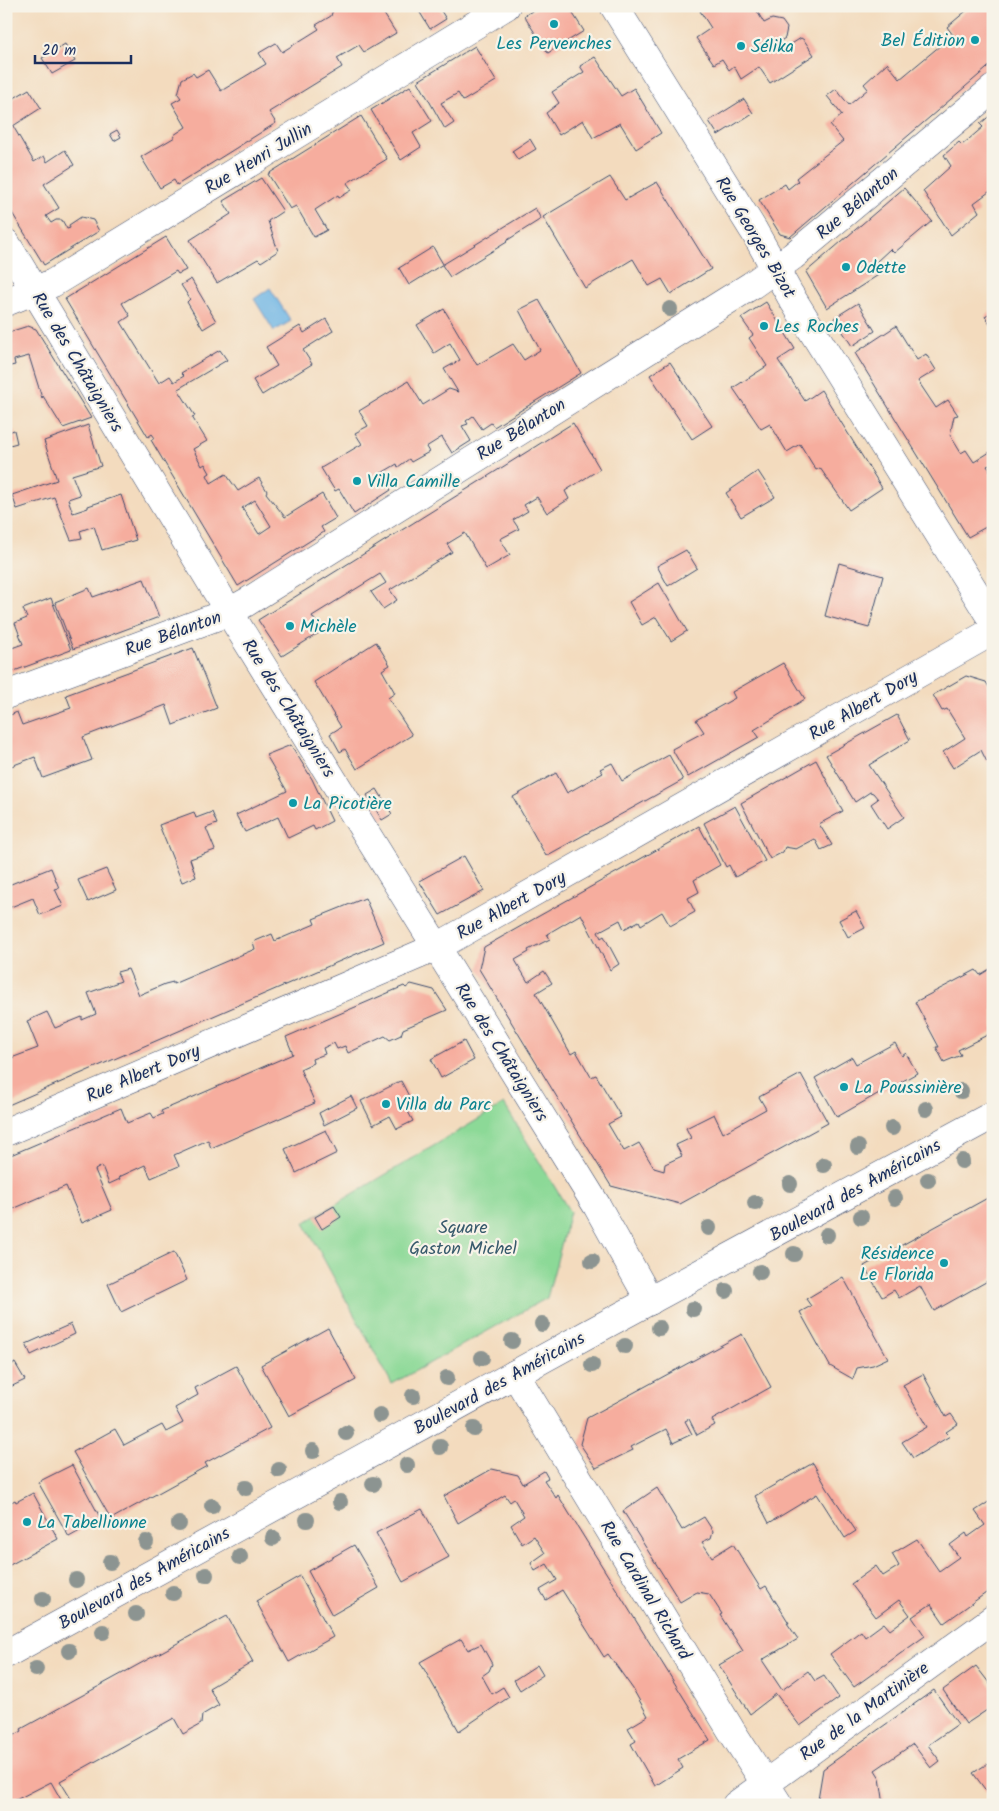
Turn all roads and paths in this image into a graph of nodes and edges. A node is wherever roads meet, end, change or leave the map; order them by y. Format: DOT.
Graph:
graph roads {
  1 [pos="506,6"];
  2 [pos="614,6"];
  3 [pos="993,88"];
  4 [pos="6,243"];
  5 [pos="775,268"];
  6 [pos="35,291"];
  7 [pos="6,302"];
  8 [pos="229,612"];
  9 [pos="993,621"];
  10 [pos="993,631"];
  11 [pos="6,695"];
  12 [pos="437,947"];
  13 [pos="993,1115"];
  14 [pos="6,1132"];
  15 [pos="650,1301"];
  16 [pos="515,1374"];
  17 [pos="993,1619"];
  18 [pos="6,1654"];
  19 [pos="772,1794"];
  20 [pos="736,1805"];
  1 -- 6 [label="street, Rue Henri Jullin"];
  2 -- 5 [label="street, Rue Georges Bizot"];
  3 -- 5 [label="street, Rue Bélanton"];
  4 -- 6 [label="street, Rue des Châtaigniers"];
  5 -- 8 [label="street, Rue Bélanton"];
  5 -- 9 [label="street, Rue Georges Bizot"];
  6 -- 7 [label="street, Rue Henri Jullin"];
  6 -- 8 [label="street, Rue des Châtaigniers"];
  8 -- 11 [label="street, Rue Bélanton"];
  8 -- 12 [label="street, Rue des Châtaigniers"];
  10 -- 12 [label="street, Rue Albert Dory"];
  12 -- 14 [label="street, Rue Albert Dory"];
  12 -- 15 [label="street, Rue des Châtaigniers"];
  13 -- 15 [label="street, Boulevard des Américains"];
  15 -- 16 [label="street, Boulevard des Américains"];
  16 -- 18 [label="street, Boulevard des Américains"];
  16 -- 19 [label="street, Rue Cardinal Richard"];
  17 -- 19 [label="street, Rue de la Martinière"];
  19 -- 20 [label="street, Rue de la Martinière"];
}
